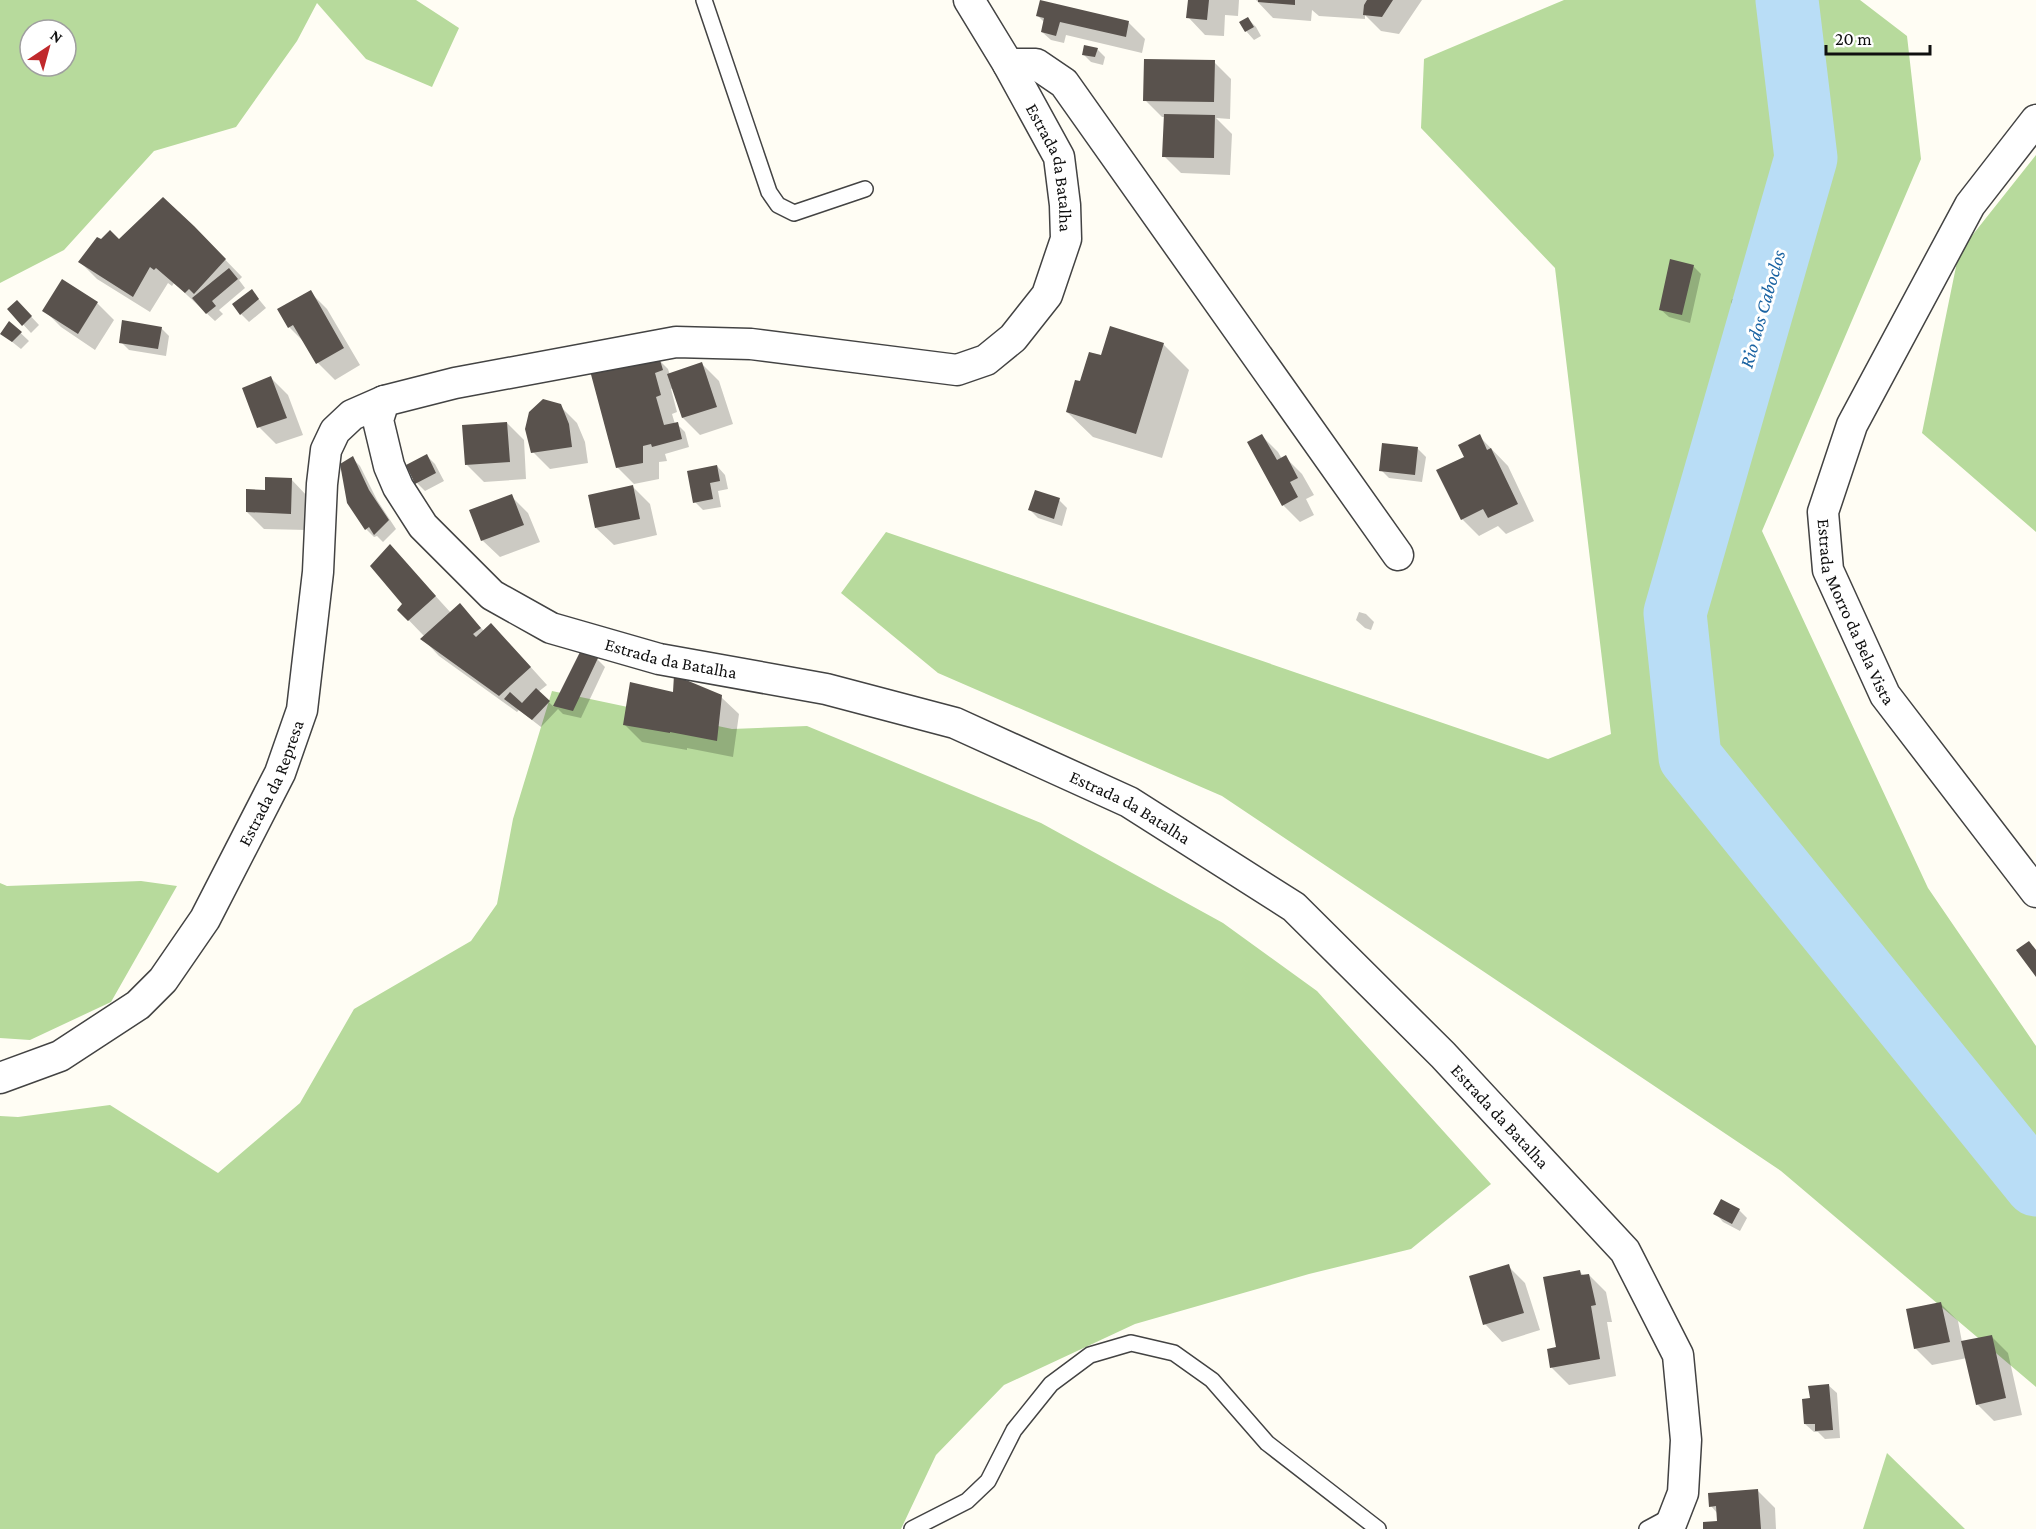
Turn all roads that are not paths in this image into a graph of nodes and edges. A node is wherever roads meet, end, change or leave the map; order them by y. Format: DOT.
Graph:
graph roads {
  1 [pos="704,0"];
  2 [pos="969,0"];
  3 [pos="1008,64"];
  4 [pos="2036,120"];
  5 [pos="865,189"];
  6 [pos="384,401"];
  7 [pos="1398,555"];
  8 [pos="2036,892"];
  9 [pos="0,1078"];
  10 [pos="1672,1522"];
  11 [pos="912,1529"];
  12 [pos="1378,1529"];
  13 [pos="1647,1529"];
  1 -- 5 [label="lane"];
  2 -- 3 [label="street, Estrada da Batalha"];
  3 -- 6 [label="street, Estrada da Batalha"];
  3 -- 7 [label="street"];
  4 -- 8 [label="street, Estrada Morro da Bela Vista"];
  6 -- 9 [label="street, Estrada da Represa"];
  6 -- 10 [label="street, Estrada da Batalha"];
  10 -- 13 [label="lane"];
  11 -- 12 [label="lane"];
}
